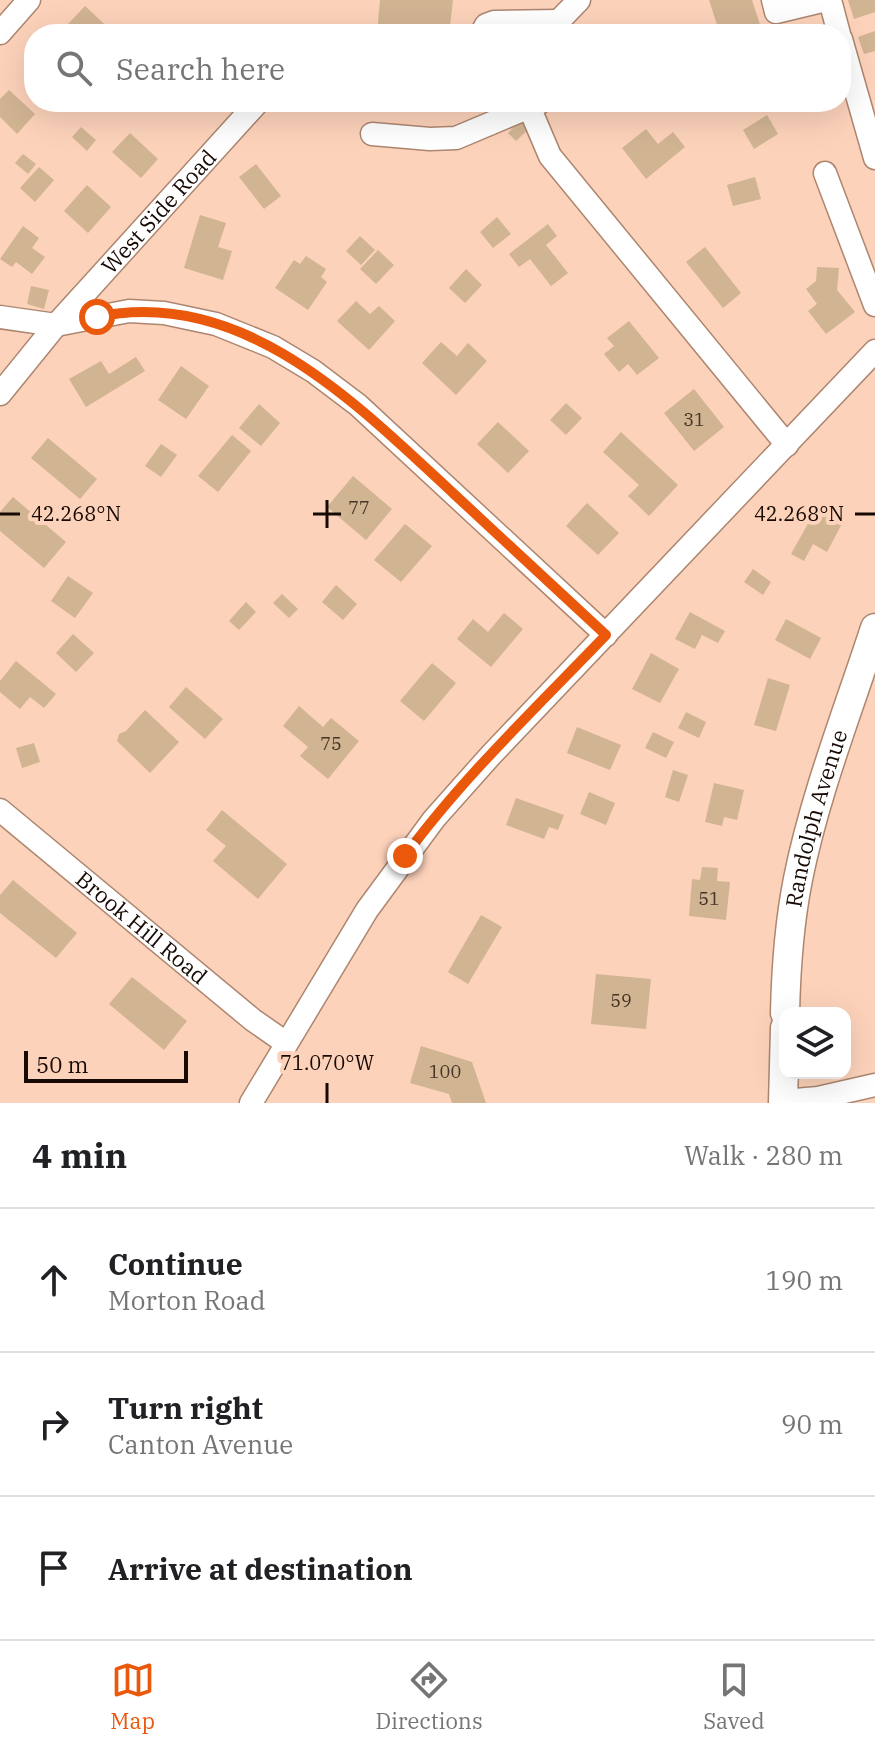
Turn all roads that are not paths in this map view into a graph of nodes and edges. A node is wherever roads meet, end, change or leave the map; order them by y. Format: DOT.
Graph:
graph roads {
  1 [pos="29,0"];
  2 [pos="579,0"];
  3 [pos="773,0"];
  4 [pos="828,0"];
  5 [pos="489,24"];
  6 [pos="513,24"];
  7 [pos="556,24"];
  8 [pos="836,24"];
  9 [pos="0,33"];
  10 [pos="851,75"];
  11 [pos="249,112"];
  12 [pos="514,112"];
  13 [pos="535,112"];
  14 [pos="372,134"];
  15 [pos="875,158"];
  16 [pos="825,173"];
  17 [pos="875,305"];
  18 [pos="0,317"];
  19 [pos="56,325"];
  20 [pos="875,351"];
  21 [pos="0,394"];
  22 [pos="787,445"];
  23 [pos="875,628"];
  24 [pos="606,635"];
  25 [pos="0,810"];
  26 [pos="785,1007"];
  27 [pos="286,1043"];
  28 [pos="784,1079"];
  29 [pos="875,1085"];
  30 [pos="784,1102"];
  31 [pos="251,1103"];
  1 -- 9 [label="street"];
  2 -- 7 [label="street"];
  3 -- 4 [label="street"];
  4 -- 8 [label="street"];
  5 -- 6 [label="street"];
  10 -- 15 [label="street"];
  11 -- 19 [label="street, West Side Road"];
  12 -- 14 [label="street"];
  13 -- 22 [label="street"];
  16 -- 17 [label="street"];
  18 -- 19 [label="street"];
  19 -- 21 [label="street, West Side Road"];
  19 -- 24 [label="street"];
  20 -- 22 [label="street"];
  22 -- 24 [label="street"];
  23 -- 26 [label="main road, Randolph Avenue"];
  24 -- 27 [label="street"];
  25 -- 27 [label="street, Brook Hill Road"];
  27 -- 31 [label="street"];
  28 -- 30 [label="main road"];
  29 -- 30 [label="street"];
}
